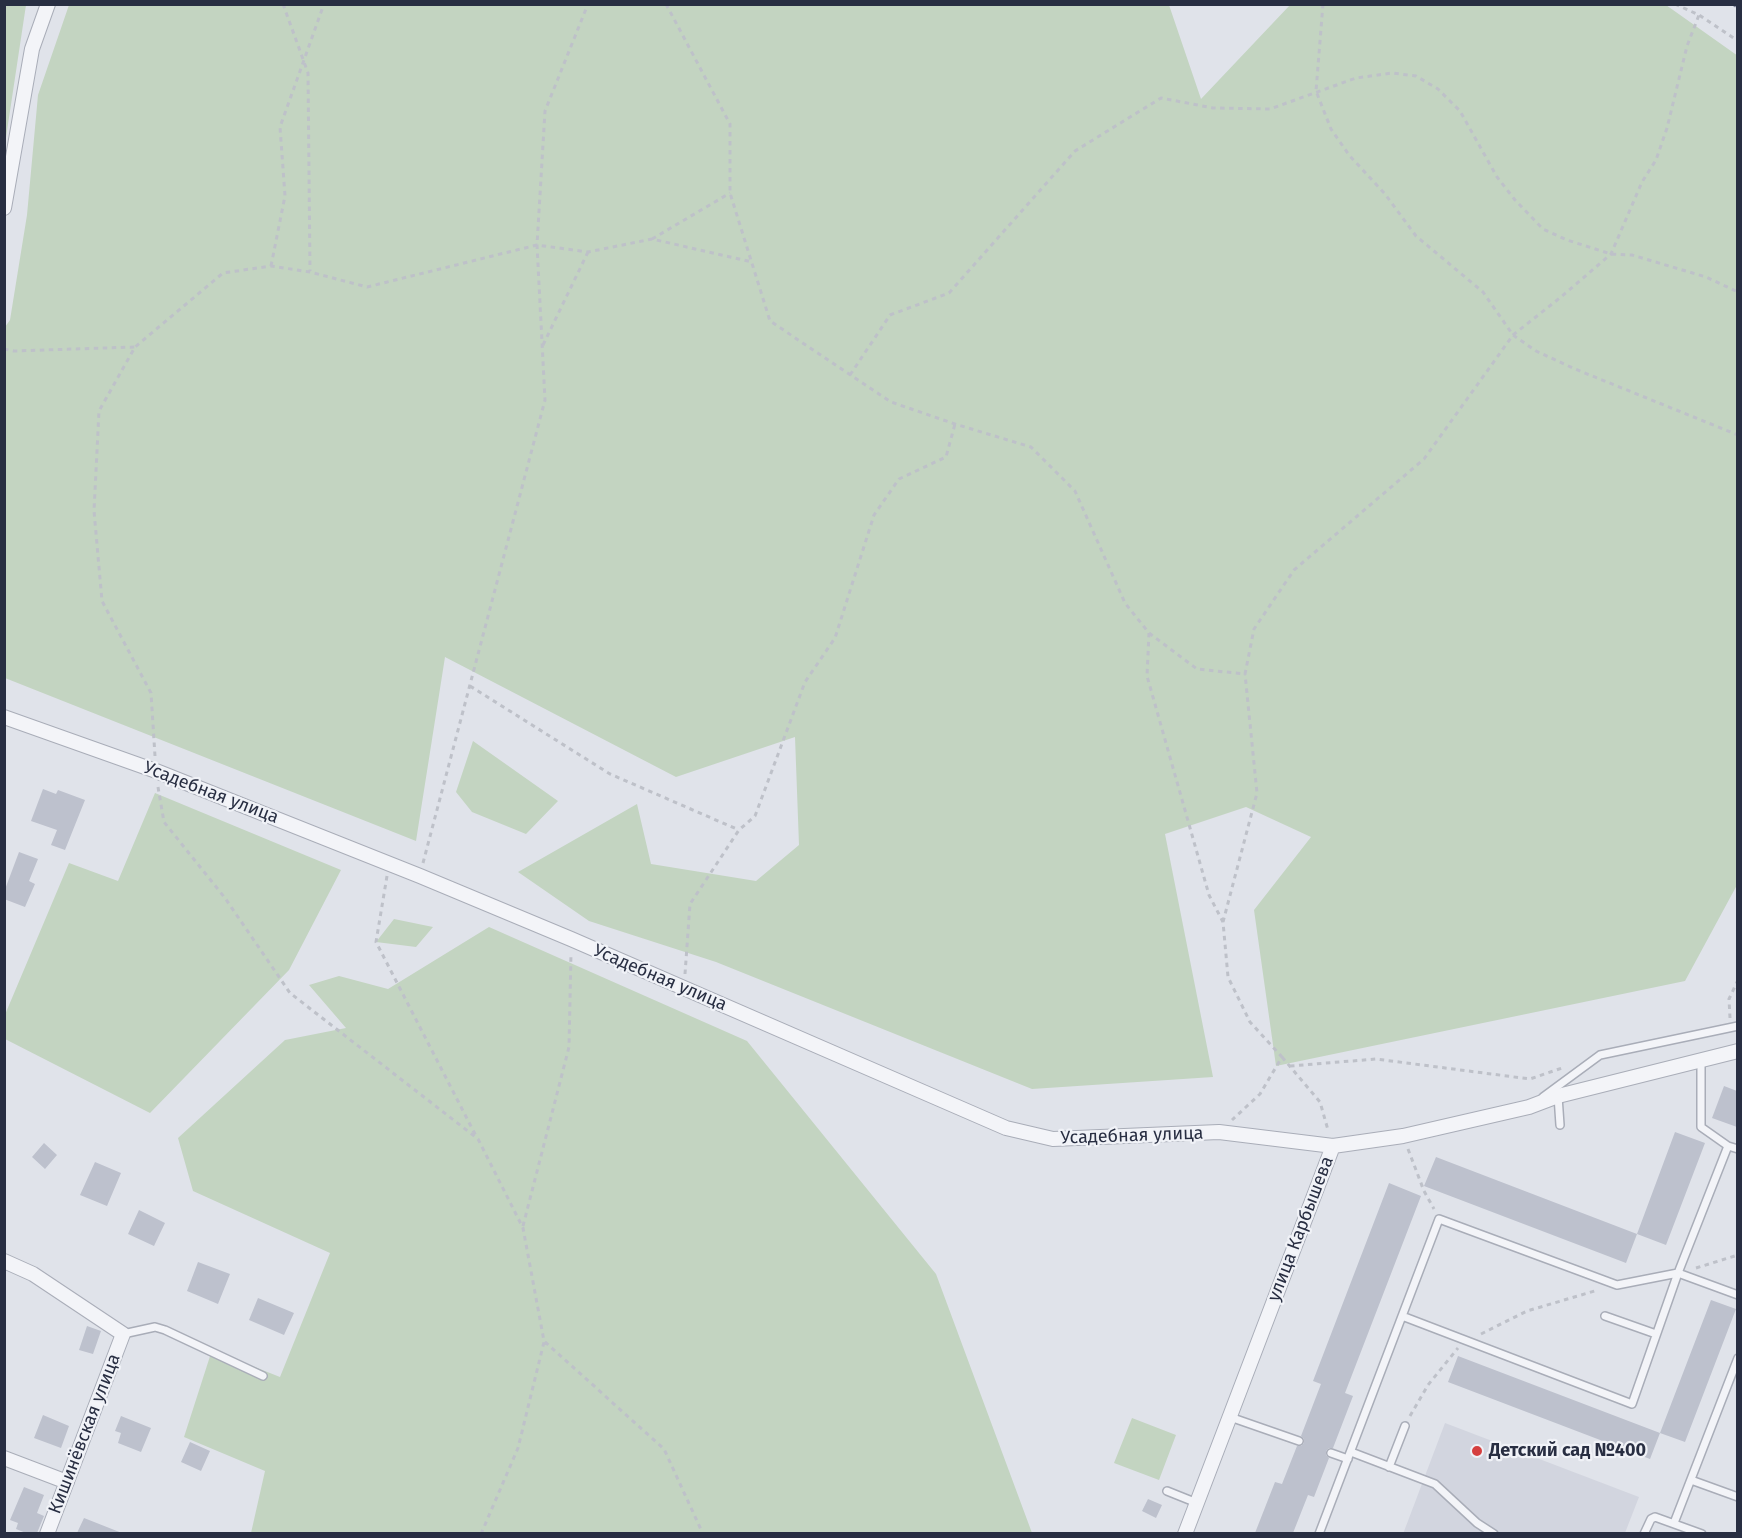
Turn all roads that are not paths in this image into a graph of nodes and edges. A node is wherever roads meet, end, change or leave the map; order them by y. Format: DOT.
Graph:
graph roads {
  1 [pos="48,4"];
  2 [pos="4,208"];
  3 [pos="4,717"];
  4 [pos="1737,1026"];
  5 [pos="1737,1051"];
  6 [pos="1701,1059"];
  7 [pos="1558,1096"];
  8 [pos="1529,1107"];
  9 [pos="1560,1125"];
  10 [pos="1333,1146"];
  11 [pos="1728,1146"];
  12 [pos="1737,1149"];
  13 [pos="4,1261"];
  14 [pos="1678,1273"];
  15 [pos="1737,1295"];
  16 [pos="1402,1316"];
  17 [pos="1605,1316"];
  18 [pos="123,1334"];
  19 [pos="1656,1334"];
  20 [pos="1737,1358"];
  21 [pos="263,1376"];
  22 [pos="1230,1417"];
  23 [pos="1405,1426"];
  24 [pos="1299,1441"];
  25 [pos="1331,1453"];
  26 [pos="1349,1455"];
  27 [pos="4,1458"];
  28 [pos="1389,1467"];
  29 [pos="1691,1480"];
  30 [pos="67,1482"];
  31 [pos="1167,1491"];
  32 [pos="1737,1497"];
  33 [pos="1197,1503"];
  34 [pos="1674,1523"];
  35 [pos="47,1533"];
  36 [pos="1185,1533"];
  37 [pos="1319,1533"];
  38 [pos="1494,1533"];
  39 [pos="1644,1533"];
  40 [pos="1702,1533"];
  1 -- 2 [label="street"];
  3 -- 10 [label="street, Усадебная улица"];
  4 -- 8 [label="lane"];
  5 -- 6 [label="street, улица Карбышева"];
  6 -- 7 [label="street, улица Карбышева"];
  6 -- 11 [label="lane"];
  7 -- 8 [label="street, улица Карбышева"];
  7 -- 9 [label="lane"];
  8 -- 10 [label="street, улица Карбышева"];
  10 -- 22 [label="street, улица Карбышева"];
  11 -- 12 [label="lane"];
  11 -- 14 [label="lane"];
  13 -- 18 [label="street"];
  14 -- 15 [label="lane"];
  14 -- 16 [label="lane"];
  14 -- 19 [label="lane"];
  16 -- 19 [label="lane"];
  16 -- 26 [label="lane"];
  17 -- 19 [label="lane"];
  18 -- 21 [label="lane"];
  18 -- 30 [label="street, Кишинёвская улица"];
  20 -- 29 [label="lane"];
  22 -- 24 [label="lane"];
  22 -- 33 [label="street, улица Карбышева"];
  23 -- 28 [label="lane"];
  25 -- 26 [label="lane"];
  26 -- 28 [label="lane"];
  26 -- 37 [label="lane"];
  27 -- 30 [label="street"];
  28 -- 38 [label="lane"];
  29 -- 32 [label="lane"];
  29 -- 34 [label="lane"];
  30 -- 35 [label="street, Кишинёвская улица"];
  31 -- 33 [label="lane"];
  33 -- 36 [label="street, улица Карбышева"];
  34 -- 39 [label="lane"];
  34 -- 40 [label="lane"];
}
